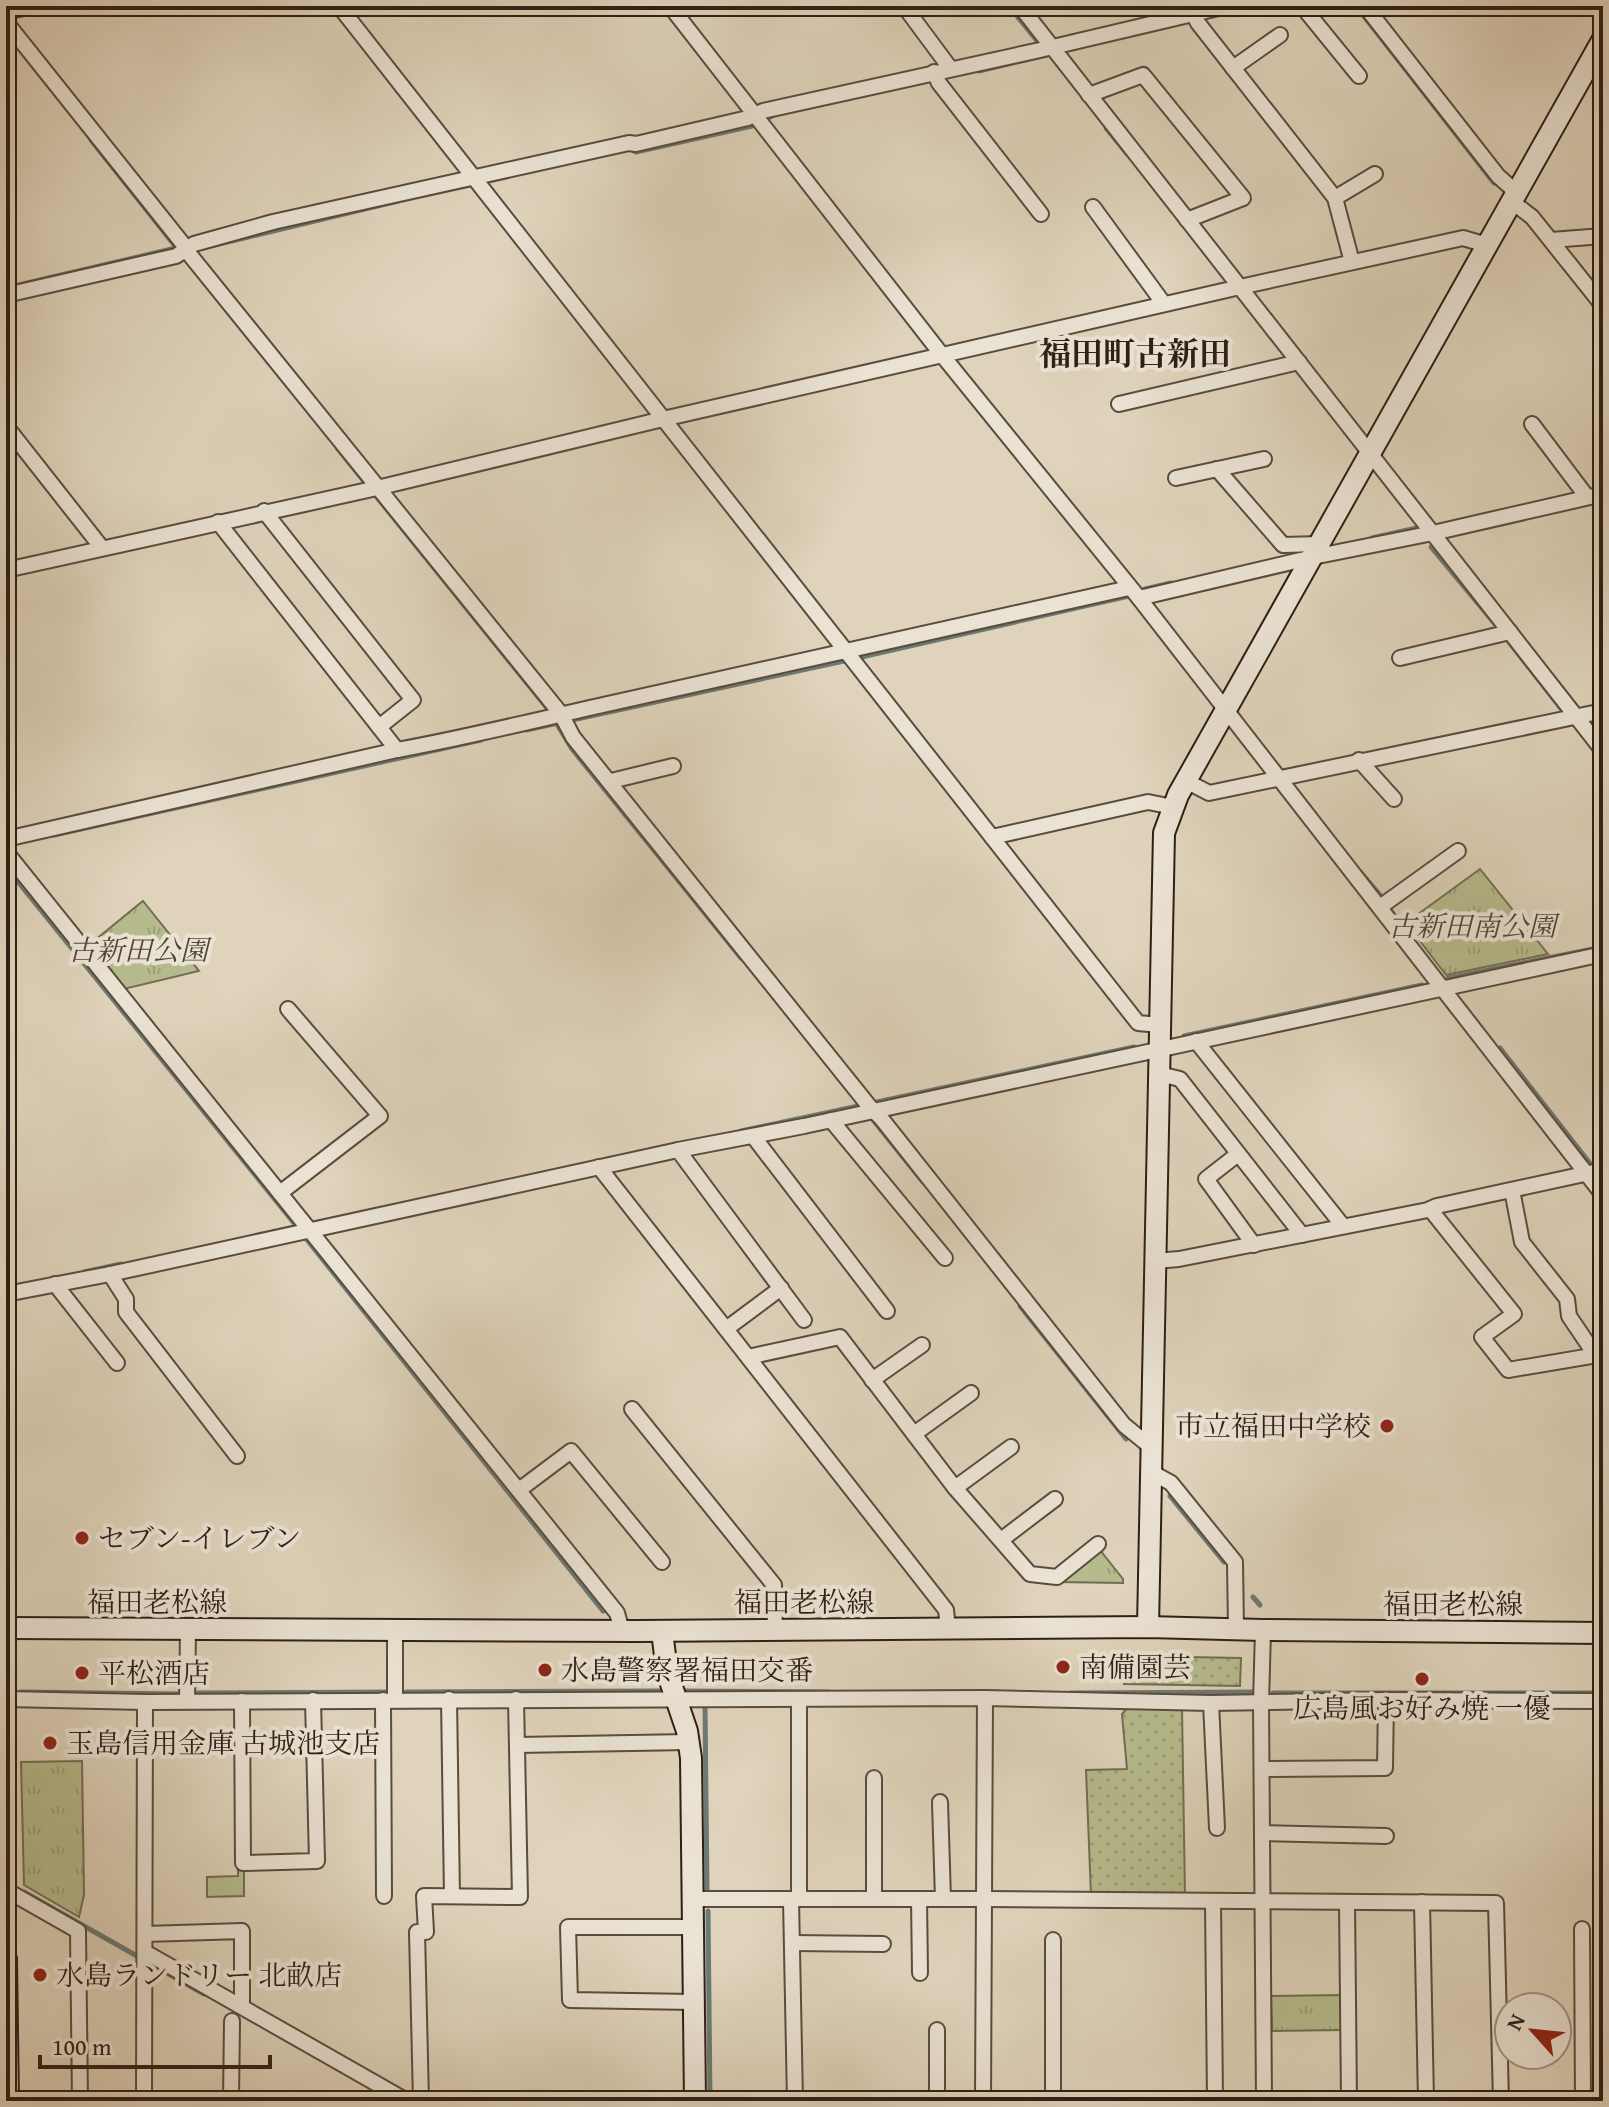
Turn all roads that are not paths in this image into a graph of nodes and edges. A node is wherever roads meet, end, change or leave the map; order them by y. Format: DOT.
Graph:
graph roads {
  1 [pos="32,6"];
  2 [pos="339,6"];
  3 [pos="670,6"];
  4 [pos="904,6"];
  5 [pos="1020,6"];
  6 [pos="1302,6"];
  7 [pos="1365,6"];
  8 [pos="1217,7"];
  9 [pos="6,12"];
  10 [pos="1195,18"];
  11 [pos="6,22"];
  12 [pos="1280,35"];
  13 [pos="1603,39"];
  14 [pos="1054,51"];
  15 [pos="950,68"];
  16 [pos="1233,68"];
  17 [pos="1359,76"];
  18 [pos="936,77"];
  19 [pos="1089,95"];
  20 [pos="759,119"];
  21 [pos="1375,174"];
  22 [pos="477,181"];
  23 [pos="1514,197"];
  24 [pos="1335,198"];
  25 [pos="1093,207"];
  26 [pos="1041,214"];
  27 [pos="1187,220"];
  28 [pos="1603,236"];
  29 [pos="1551,240"];
  30 [pos="1487,245"];
  31 [pos="184,251"];
  32 [pos="1352,262"];
  33 [pos="1240,287"];
  34 [pos="6,295"];
  35 [pos="1164,304"];
  36 [pos="1603,306"];
  37 [pos="942,355"];
  38 [pos="1295,363"];
  39 [pos="1119,404"];
  40 [pos="663,419"];
  41 [pos="1532,424"];
  42 [pos="6,426"];
  43 [pos="1371,453"];
  44 [pos="1264,459"];
  45 [pos="1217,469"];
  46 [pos="1176,478"];
  47 [pos="372,488"];
  48 [pos="1603,494"];
  49 [pos="1587,497"];
  50 [pos="264,511"];
  51 [pos="218,522"];
  52 [pos="1433,533"];
  53 [pos="102,548"];
  54 [pos="1316,550"];
  55 [pos="6,570"];
  56 [pos="1134,593"];
  57 [pos="1510,632"];
  58 [pos="850,656"];
  59 [pos="1400,658"];
  60 [pos="1226,710"];
  61 [pos="1603,711"];
  62 [pos="1576,716"];
  63 [pos="559,718"];
  64 [pos="379,727"];
  65 [pos="397,750"];
  66 [pos="1603,751"];
  67 [pos="1359,760"];
  68 [pos="673,766"];
  69 [pos="1278,777"];
  70 [pos="611,781"];
  71 [pos="1186,781"];
  72 [pos="1394,799"];
  73 [pos="1173,807"];
  74 [pos="992,837"];
  75 [pos="6,839"];
  76 [pos="1458,851"];
  77 [pos="6,852"];
  78 [pos="1380,907"];
  79 [pos="1603,954"];
  80 [pos="1443,987"];
  81 [pos="288,1009"];
  82 [pos="1160,1025"];
  83 [pos="1196,1041"];
  84 [pos="1160,1048"];
  85 [pos="1159,1074"];
  86 [pos="868,1108"];
  87 [pos="831,1120"];
  88 [pos="753,1136"];
  89 [pos="678,1150"];
  90 [pos="1238,1154"];
  91 [pos="599,1167"];
  92 [pos="1603,1170"];
  93 [pos="1586,1173"];
  94 [pos="1512,1190"];
  95 [pos="280,1193"];
  96 [pos="1603,1195"];
  97 [pos="1430,1209"];
  98 [pos="307,1226"];
  99 [pos="1343,1226"];
  100 [pos="1302,1235"];
  101 [pos="1254,1245"];
  102 [pos="945,1258"];
  103 [pos="1155,1261"];
  104 [pos="110,1274"];
  105 [pos="55,1284"];
  106 [pos="781,1288"];
  107 [pos="6,1294"];
  108 [pos="887,1311"];
  109 [pos="804,1320"];
  110 [pos="726,1329"];
  111 [pos="922,1345"];
  112 [pos="1599,1355"];
  113 [pos="748,1357"];
  114 [pos="117,1363"];
  115 [pos="872,1380"];
  116 [pos="971,1393"];
  117 [pos="632,1409"];
  118 [pos="914,1434"];
  119 [pos="1011,1447"];
  120 [pos="1151,1447"];
  121 [pos="237,1456"];
  122 [pos="1151,1472"];
  123 [pos="955,1488"];
  124 [pos="519,1490"];
  125 [pos="1055,1499"];
  126 [pos="1001,1540"];
  127 [pos="1098,1544"];
  128 [pos="662,1562"];
  129 [pos="1148,1627"];
  130 [pos="6,1628"];
  131 [pos="948,1629"];
  132 [pos="1236,1629"];
  133 [pos="188,1630"];
  134 [pos="395,1630"];
  135 [pos="775,1630"];
  136 [pos="1263,1630"];
  137 [pos="622,1631"];
  138 [pos="662,1631"];
  139 [pos="1603,1633"];
  140 [pos="985,1698"];
  141 [pos="6,1699"];
  142 [pos="389,1699"];
  143 [pos="449,1699"];
  144 [pos="516,1699"];
  145 [pos="799,1699"];
  146 [pos="313,1700"];
  147 [pos="676,1700"];
  148 [pos="1386,1700"];
  149 [pos="187,1701"];
  150 [pos="242,1701"];
  151 [pos="1603,1701"];
  152 [pos="145,1702"];
  153 [pos="1211,1703"];
  154 [pos="1261,1703"];
  155 [pos="689,1742"];
  156 [pos="517,1745"];
  157 [pos="1262,1769"];
  158 [pos="874,1778"];
  159 [pos="940,1802"];
  160 [pos="1217,1828"];
  161 [pos="1262,1833"];
  162 [pos="1386,1836"];
  163 [pos="6,1890"];
  164 [pos="384,1896"];
  165 [pos="452,1896"];
  166 [pos="693,1899"];
  167 [pos="795,1899"];
  168 [pos="874,1899"];
  169 [pos="919,1899"];
  170 [pos="943,1899"];
  171 [pos="984,1899"];
  172 [pos="1213,1901"];
  173 [pos="1262,1901"];
  174 [pos="1347,1902"];
  175 [pos="1422,1902"];
  176 [pos="693,1927"];
  177 [pos="1582,1929"];
  178 [pos="145,1934"];
  179 [pos="1053,1940"];
  180 [pos="792,1943"];
  181 [pos="883,1944"];
  182 [pos="145,1957"];
  183 [pos="6,1959"];
  184 [pos="920,1973"];
  185 [pos="694,2002"];
  186 [pos="242,2006"];
  187 [pos="232,2021"];
  188 [pos="937,2030"];
  189 [pos="8,2101"];
  190 [pos="80,2101"];
  191 [pos="144,2101"];
  192 [pos="231,2101"];
  193 [pos="407,2101"];
  194 [pos="421,2101"];
  195 [pos="695,2101"];
  196 [pos="795,2101"];
  197 [pos="937,2101"];
  198 [pos="983,2101"];
  199 [pos="1053,2101"];
  200 [pos="1215,2101"];
  201 [pos="1264,2101"];
  202 [pos="1349,2101"];
  203 [pos="1426,2101"];
  204 [pos="1501,2101"];
  205 [pos="1583,2101"];
  1 -- 9 [label="street"];
  2 -- 22 [label="street"];
  3 -- 20 [label="street"];
  4 -- 15 [label="street"];
  5 -- 14 [label="street"];
  6 -- 17 [label="street"];
  7 -- 23 [label="street"];
  8 -- 10 [label="street"];
  10 -- 14 [label="street"];
  10 -- 16 [label="street"];
  11 -- 31 [label="street"];
  12 -- 16 [label="street"];
  13 -- 23 [label="street"];
  14 -- 15 [label="street"];
  14 -- 19 [label="street"];
  15 -- 18 [label="street"];
  16 -- 24 [label="street"];
  18 -- 20 [label="street"];
  18 -- 26 [label="street"];
  19 -- 27 [label="street"];
  19 -- 27 [label="street"];
  20 -- 22 [label="street"];
  20 -- 37 [label="street"];
  21 -- 24 [label="street"];
  22 -- 31 [label="street"];
  22 -- 40 [label="street"];
  23 -- 29 [label="street"];
  23 -- 30 [label="street"];
  24 -- 32 [label="street"];
  25 -- 35 [label="street"];
  27 -- 33 [label="street"];
  28 -- 29 [label="street"];
  29 -- 36 [label="street"];
  30 -- 32 [label="street"];
  30 -- 43 [label="street"];
  31 -- 34 [label="street"];
  31 -- 47 [label="street"];
  32 -- 33 [label="street"];
  33 -- 35 [label="street"];
  33 -- 38 [label="street"];
  35 -- 37 [label="street"];
  37 -- 40 [label="street"];
  37 -- 56 [label="street"];
  38 -- 39 [label="street"];
  38 -- 43 [label="street"];
  40 -- 47 [label="street"];
  40 -- 58 [label="street"];
  41 -- 49 [label="street"];
  42 -- 53 [label="street"];
  43 -- 52 [label="street"];
  43 -- 54 [label="street"];
  44 -- 45 [label="street"];
  45 -- 46 [label="street"];
  45 -- 54 [label="street"];
  47 -- 50 [label="street"];
  47 -- 63 [label="street"];
  48 -- 49 [label="street"];
  49 -- 52 [label="street"];
  50 -- 51 [label="street"];
  50 -- 64 [label="street"];
  51 -- 53 [label="street"];
  51 -- 64 [label="street"];
  52 -- 54 [label="street"];
  52 -- 57 [label="street"];
  53 -- 55 [label="street"];
  54 -- 56 [label="street"];
  54 -- 60 [label="street"];
  56 -- 58 [label="street"];
  56 -- 60 [label="street"];
  57 -- 59 [label="street"];
  57 -- 62 [label="street"];
  58 -- 63 [label="street"];
  58 -- 74 [label="street"];
  60 -- 69 [label="street"];
  60 -- 71 [label="street"];
  61 -- 62 [label="street"];
  62 -- 66 [label="street"];
  62 -- 67 [label="street"];
  63 -- 65 [label="street"];
  63 -- 70 [label="street"];
  64 -- 65 [label="street"];
  65 -- 75 [label="street"];
  67 -- 69 [label="street"];
  67 -- 72 [label="street"];
  68 -- 70 [label="street"];
  69 -- 71 [label="street"];
  69 -- 78 [label="street"];
  70 -- 86 [label="street"];
  71 -- 73 [label="street"];
  73 -- 74 [label="street"];
  73 -- 82 [label="street"];
  74 -- 82 [label="street"];
  76 -- 78 [label="street"];
  77 -- 95 [label="street"];
  78 -- 80 [label="street"];
  79 -- 80 [label="street"];
  80 -- 83 [label="street"];
  80 -- 93 [label="street"];
  81 -- 95 [label="street"];
  82 -- 84 [label="street"];
  83 -- 84 [label="street"];
  83 -- 99 [label="street"];
  84 -- 85 [label="street"];
  84 -- 86 [label="street"];
  85 -- 90 [label="street"];
  85 -- 103 [label="street"];
  86 -- 87 [label="street"];
  86 -- 120 [label="street"];
  87 -- 88 [label="street"];
  87 -- 102 [label="street"];
  88 -- 89 [label="street"];
  88 -- 108 [label="street"];
  89 -- 91 [label="street"];
  89 -- 106 [label="street"];
  90 -- 100 [label="street"];
  90 -- 101 [label="street"];
  91 -- 98 [label="street"];
  91 -- 110 [label="street"];
  92 -- 93 [label="street"];
  93 -- 94 [label="street"];
  93 -- 96 [label="street"];
  94 -- 97 [label="street"];
  94 -- 112 [label="street"];
  95 -- 98 [label="street"];
  97 -- 99 [label="street"];
  97 -- 112 [label="street"];
  98 -- 104 [label="street"];
  98 -- 124 [label="street"];
  99 -- 100 [label="street"];
  100 -- 101 [label="street"];
  101 -- 103 [label="street"];
  103 -- 120 [label="street"];
  104 -- 105 [label="street"];
  104 -- 121 [label="street"];
  105 -- 107 [label="street"];
  105 -- 114 [label="street"];
  106 -- 109 [label="street"];
  106 -- 110 [label="street"];
  110 -- 113 [label="street"];
  111 -- 115 [label="street"];
  113 -- 115 [label="street"];
  113 -- 131 [label="street"];
  115 -- 118 [label="street"];
  116 -- 118 [label="street"];
  117 -- 135 [label="street"];
  118 -- 123 [label="street"];
  119 -- 123 [label="street"];
  120 -- 122 [label="street"];
  122 -- 129 [label="street"];
  122 -- 132 [label="street"];
  123 -- 126 [label="street"];
  124 -- 128 [label="street"];
  124 -- 137 [label="street"];
  125 -- 126 [label="street"];
  126 -- 127 [label="street"];
  129 -- 131 [label="street, 福田老松線"];
  129 -- 132 [label="street, 福田老松線"];
  130 -- 133 [label="street, 福田老松線"];
  131 -- 135 [label="street, 福田老松線"];
  132 -- 136 [label="street, 福田老松線"];
  133 -- 134 [label="street, 福田老松線"];
  133 -- 149 [label="street"];
  134 -- 137 [label="street, 福田老松線"];
  134 -- 142 [label="street"];
  135 -- 138 [label="street, 福田老松線"];
  136 -- 139 [label="street, 福田老松線"];
  136 -- 154 [label="street"];
  137 -- 138 [label="street, 福田老松線"];
  138 -- 147 [label="street"];
  140 -- 145 [label="street"];
  140 -- 153 [label="street"];
  140 -- 171 [label="street"];
  141 -- 152 [label="street"];
  142 -- 143 [label="street"];
  142 -- 146 [label="street"];
  142 -- 164 [label="street"];
  143 -- 144 [label="street"];
  143 -- 165 [label="street"];
  144 -- 147 [label="street"];
  144 -- 156 [label="street"];
  145 -- 147 [label="street"];
  145 -- 167 [label="street"];
  146 -- 150 [label="street"];
  146 -- 150 [label="street"];
  147 -- 155 [label="street"];
  148 -- 151 [label="street"];
  148 -- 154 [label="street"];
  148 -- 157 [label="street"];
  149 -- 150 [label="street"];
  149 -- 152 [label="street"];
  152 -- 178 [label="street"];
  153 -- 154 [label="street"];
  153 -- 160 [label="street"];
  154 -- 157 [label="street"];
  155 -- 156 [label="street"];
  155 -- 166 [label="street"];
  156 -- 165 [label="street"];
  157 -- 161 [label="street"];
  158 -- 168 [label="street"];
  159 -- 170 [label="street"];
  161 -- 162 [label="street"];
  161 -- 173 [label="street"];
  163 -- 190 [label="street"];
  165 -- 194 [label="street"];
  166 -- 167 [label="street"];
  166 -- 176 [label="street"];
  167 -- 168 [label="street"];
  167 -- 180 [label="street"];
  168 -- 169 [label="street"];
  169 -- 170 [label="street"];
  169 -- 184 [label="street"];
  170 -- 171 [label="street"];
  171 -- 172 [label="street"];
  171 -- 198 [label="street"];
  172 -- 173 [label="street"];
  172 -- 200 [label="street"];
  173 -- 174 [label="street"];
  173 -- 201 [label="street"];
  174 -- 175 [label="street"];
  174 -- 202 [label="street"];
  175 -- 203 [label="street"];
  175 -- 204 [label="street"];
  176 -- 185 [label="street"];
  176 -- 185 [label="street"];
  177 -- 205 [label="street"];
  178 -- 182 [label="street"];
  178 -- 186 [label="street"];
  179 -- 199 [label="street"];
  180 -- 181 [label="street"];
  180 -- 196 [label="street"];
  182 -- 186 [label="street"];
  182 -- 191 [label="street"];
  183 -- 189 [label="street"];
  185 -- 195 [label="street"];
  186 -- 193 [label="street"];
  187 -- 192 [label="street"];
  188 -- 197 [label="street"];
}
